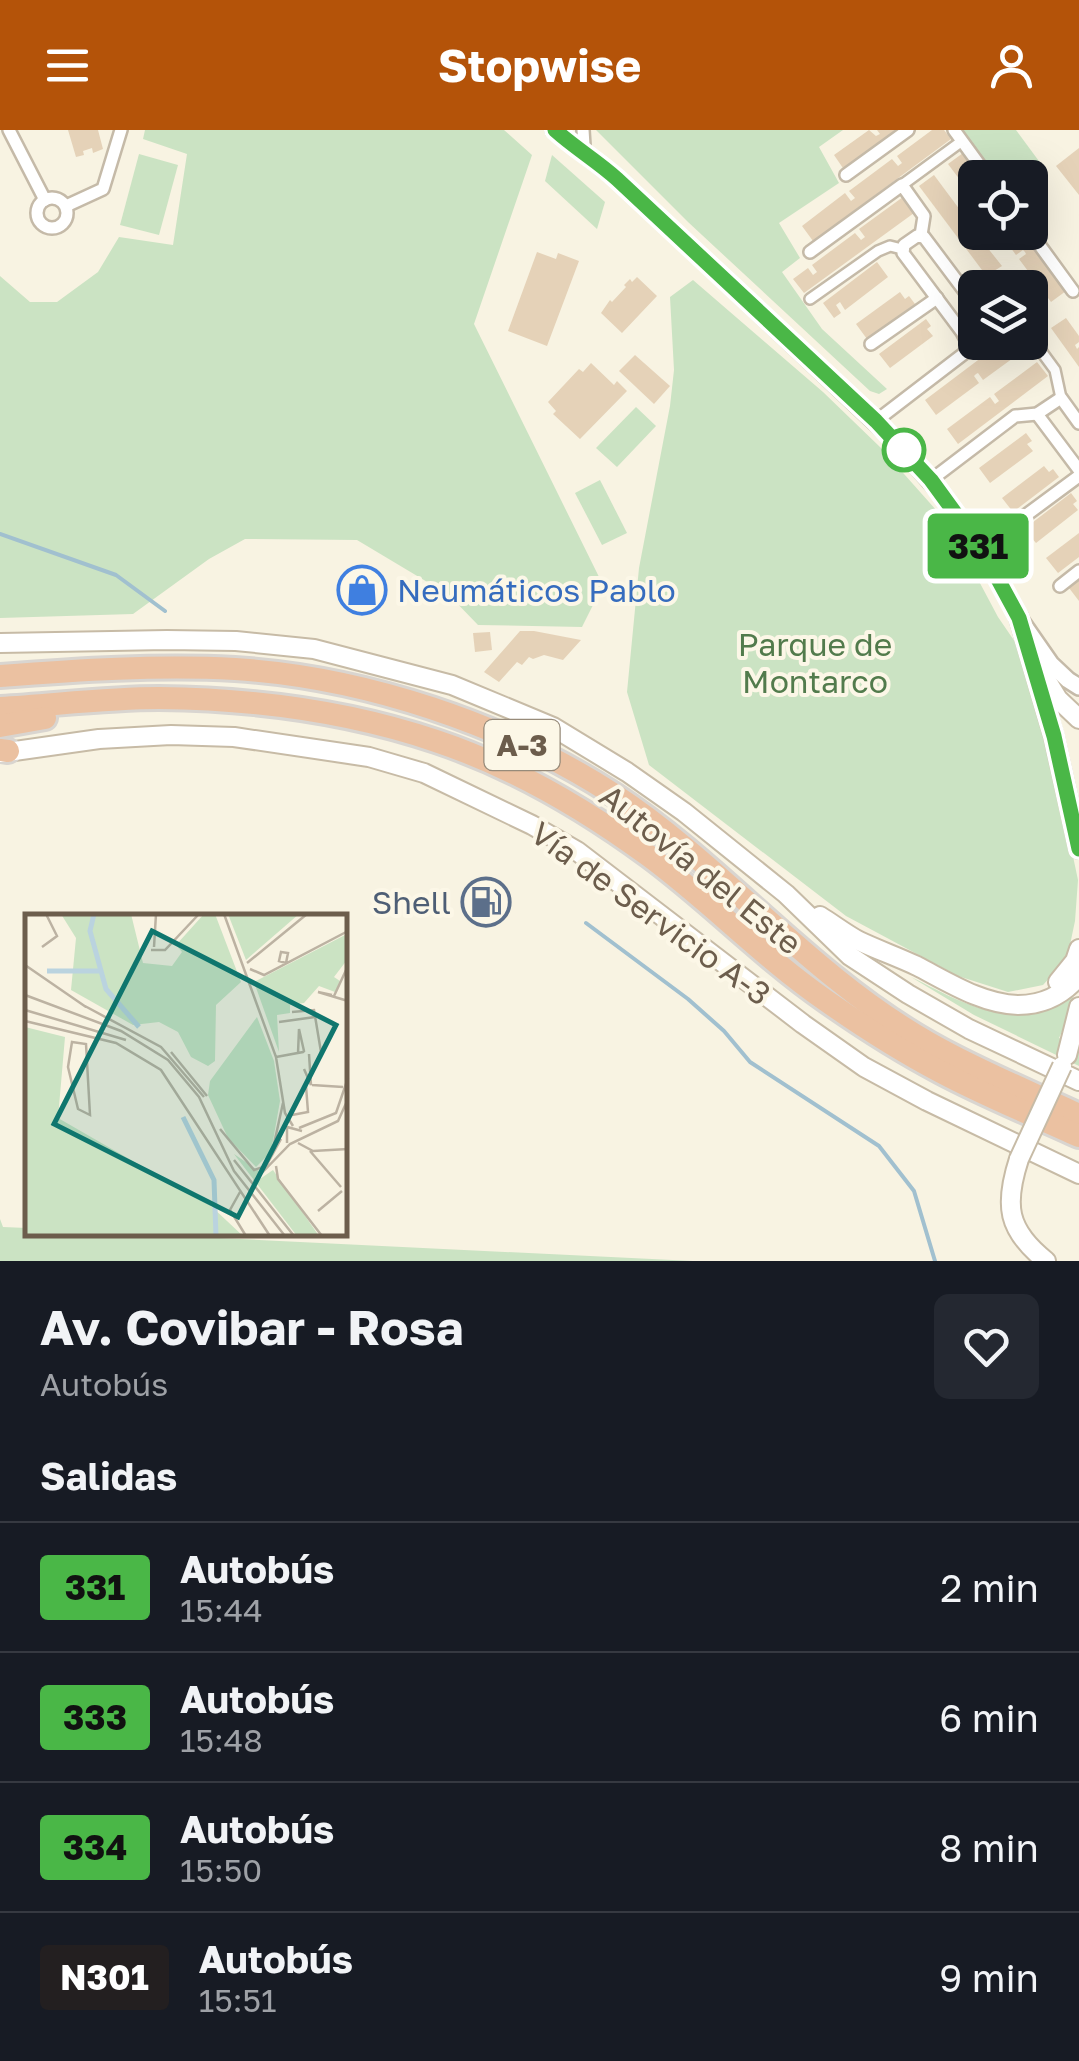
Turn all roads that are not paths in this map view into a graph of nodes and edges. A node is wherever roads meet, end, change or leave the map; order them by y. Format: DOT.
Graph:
graph roads {
  1 [pos="9,130"];
  2 [pos="122,130"];
  3 [pos="554,130"];
  4 [pos="570,130"];
  5 [pos="908,130"];
  6 [pos="958,136"];
  7 [pos="585,143"];
  8 [pos="976,160"];
  9 [pos="846,175"];
  10 [pos="902,185"];
  11 [pos="46,200"];
  12 [pos="66,206"];
  13 [pos="921,235"];
  14 [pos="902,249"];
  15 [pos="1044,250"];
  16 [pos="810,252"];
  17 [pos="958,283"];
  18 [pos="1074,290"];
  19 [pos="937,298"];
  20 [pos="810,299"];
  21 [pos="958,327"];
  22 [pos="871,344"];
  23 [pos="958,359"];
  24 [pos="1048,360"];
  25 [pos="1061,398"];
  26 [pos="1037,414"];
  27 [pos="876,421"];
  28 [pos="1079,423"];
  29 [pos="1079,473"];
  30 [pos="931,480"];
  31 [pos="1014,524"];
  32 [pos="1079,571"];
  33 [pos="1060,586"];
  34 [pos="1019,618"];
  35 [pos="0,643"];
  36 [pos="1030,656"];
  37 [pos="0,676"];
  38 [pos="1079,687"];
  39 [pos="157,698"];
  40 [pos="0,708"];
  41 [pos="1079,719"];
  42 [pos="0,726"];
  43 [pos="3,751"];
  44 [pos="1079,848"];
  45 [pos="786,894"];
  46 [pos="1079,949"];
  47 [pos="1079,976"];
  48 [pos="1001,1002"];
  49 [pos="1079,1007"];
  50 [pos="1079,1027"];
  51 [pos="1073,1047"];
  52 [pos="1079,1081"];
  53 [pos="1079,1115"];
  54 [pos="982,1127"];
  55 [pos="1079,1136"];
  56 [pos="1079,1165"];
  57 [pos="1079,1174"];
  58 [pos="1046,1261"];
  1 -- 11 [label="street"];
  2 -- 12 [label="street"];
  3 -- 7 [label="street"];
  4 -- 7 [label="street"];
  5 -- 9 [label="street"];
  6 -- 8 [label="street"];
  6 -- 10 [label="street"];
  7 -- 27 [label="street"];
  10 -- 13 [label="street"];
  10 -- 16 [label="street"];
  11 -- 12 [label="street"];
  11 -- 12 [label="street"];
  13 -- 14 [label="street"];
  13 -- 17 [label="street"];
  14 -- 19 [label="street"];
  14 -- 20 [label="street"];
  15 -- 18 [label="street"];
  19 -- 21 [label="street"];
  19 -- 22 [label="street"];
  23 -- 27 [label="street"];
  24 -- 25 [label="street"];
  25 -- 26 [label="street"];
  25 -- 28 [label="street"];
  26 -- 29 [label="street"];
  26 -- 30 [label="street"];
  27 -- 30 [label="street"];
  29 -- 31 [label="street"];
  30 -- 34 [label="street"];
  32 -- 33 [label="street"];
  34 -- 36 [label="main road"];
  34 -- 38 [label="street"];
  35 -- 45 [label="main road"];
  36 -- 41 [label="main road"];
  36 -- 44 [label="main road"];
  37 -- 53 [label="highway, Autovía del Este / A-3"];
  39 -- 40 [label="highway, Autovía del Este / A-3"];
  39 -- 42 [label="highway"];
  39 -- 55 [label="highway, Autovía del Este / A-3"];
  43 -- 54 [label="main road, Vía de Servicio A-3"];
  45 -- 48 [label="main road"];
  45 -- 52 [label="main road"];
  46 -- 48 [label="main road"];
  47 -- 48 [label="main road"];
  49 -- 51 [label="main road"];
  50 -- 51 [label="main road"];
  51 -- 58 [label="main road, bridge"];
  54 -- 56 [label="main road"];
  54 -- 57 [label="main road"];
}
